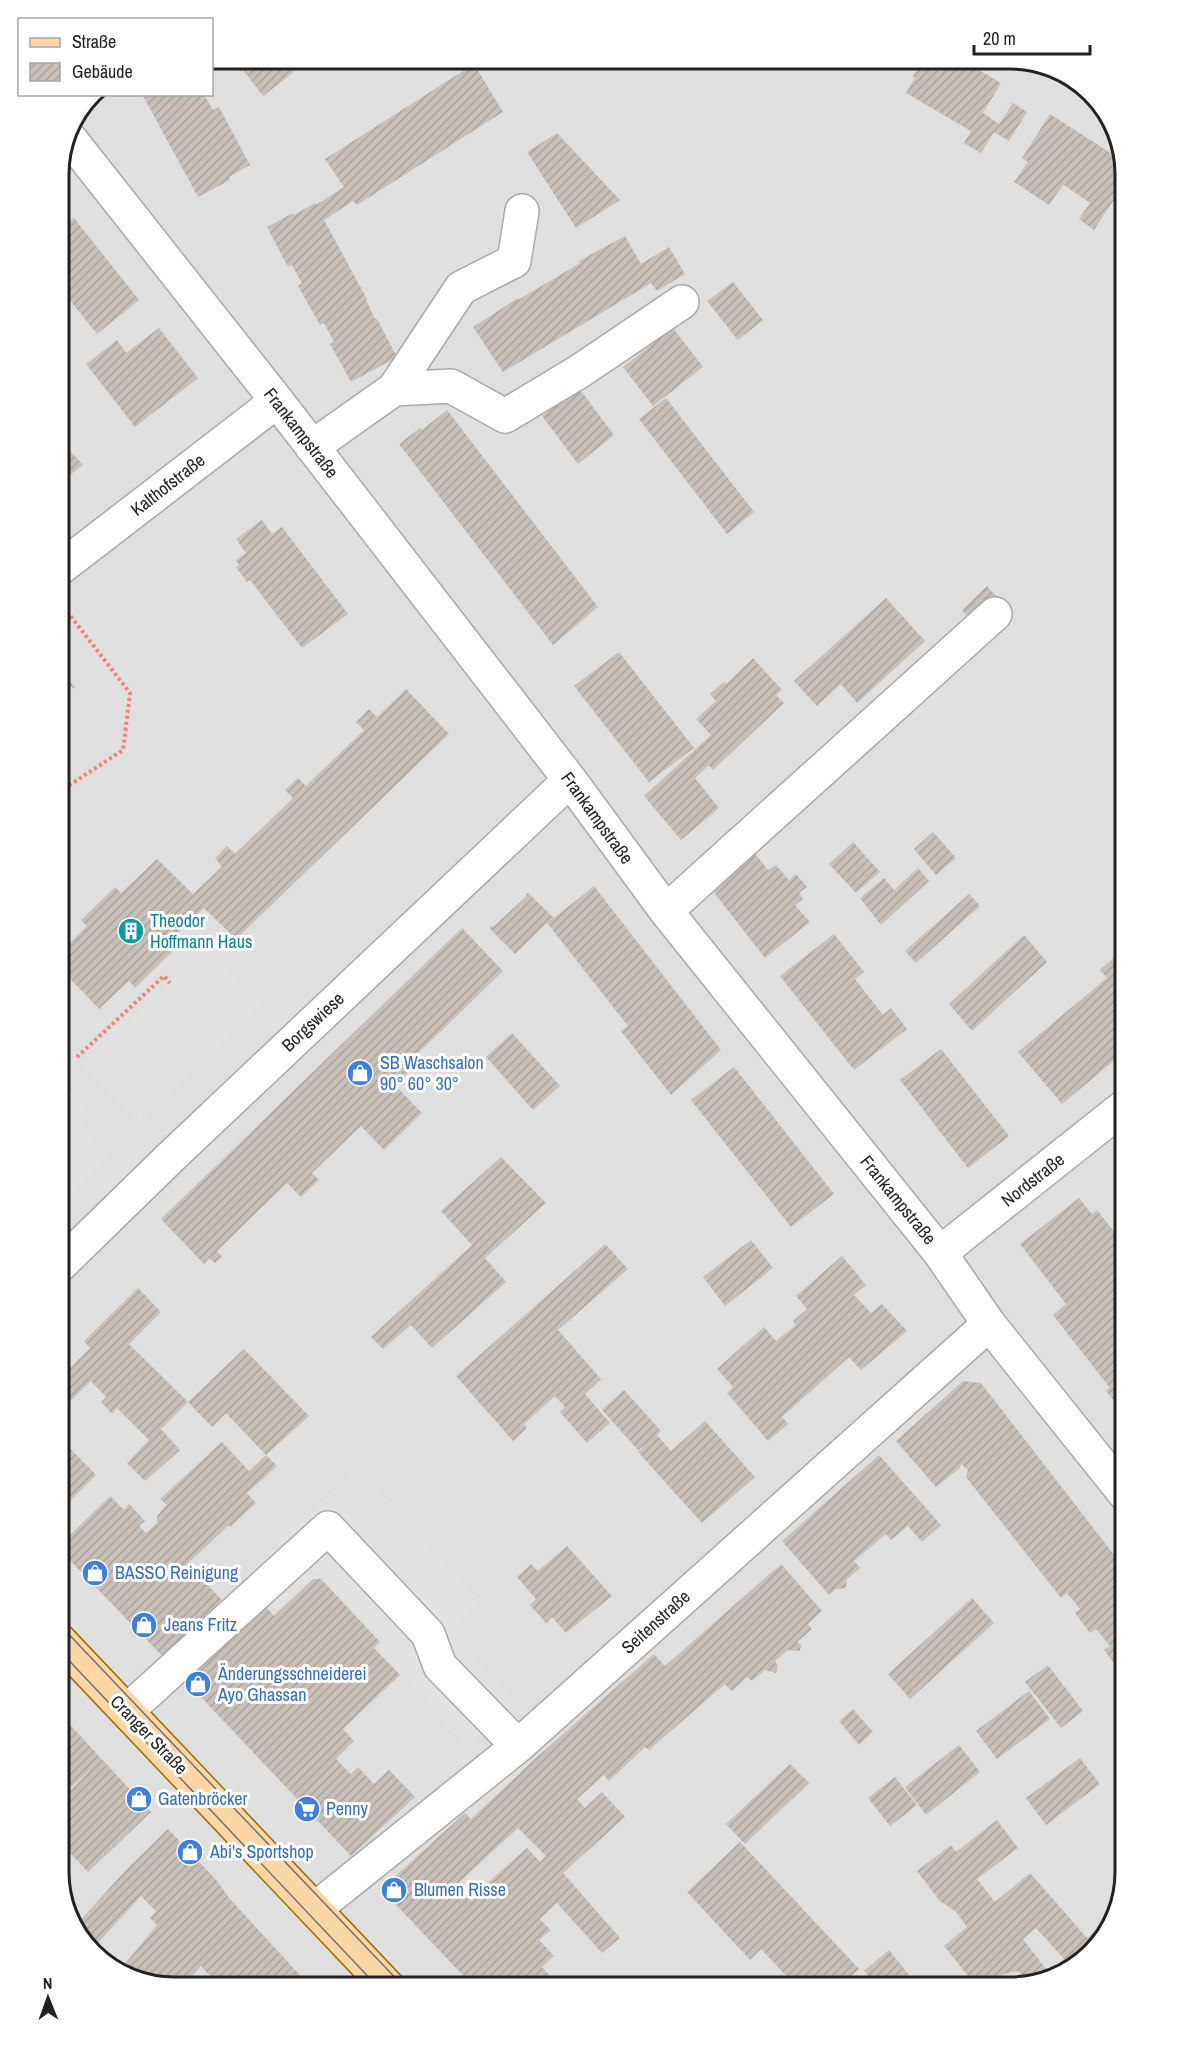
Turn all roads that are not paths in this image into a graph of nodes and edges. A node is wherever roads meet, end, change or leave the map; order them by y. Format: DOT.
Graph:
graph roads {
  1 [pos="74,145"];
  2 [pos="522,211"];
  3 [pos="682,302"];
  4 [pos="394,389"];
  5 [pos="277,401"];
  6 [pos="312,447"];
  7 [pos="69,561"];
  8 [pos="995,614"];
  9 [pos="570,780"];
  10 [pos="666,911"];
  11 [pos="1115,1114"];
  12 [pos="940,1253"];
  13 [pos="69,1256"];
  14 [pos="989,1324"];
  15 [pos="1115,1482"];
  16 [pos="69,1651"];
  17 [pos="127,1711"];
  18 [pos="518,1746"];
  19 [pos="315,1909"];
  20 [pos="379,1977"];
  1 -- 5 [label="street, Frankampstraße"];
  2 -- 4 [label="street"];
  3 -- 4 [label="street"];
  4 -- 6 [label="street"];
  5 -- 6 [label="street, Frankampstraße"];
  5 -- 7 [label="street, Kalthofstraße"];
  6 -- 9 [label="street, Frankampstraße"];
  8 -- 10 [label="street"];
  9 -- 10 [label="street, Frankampstraße"];
  9 -- 13 [label="street, Borgswiese"];
  10 -- 12 [label="street, Frankampstraße"];
  11 -- 12 [label="street, Nordstraße"];
  12 -- 14 [label="street, Frankampstraße"];
  14 -- 15 [label="street, Frankampstraße"];
  14 -- 18 [label="street, Seitenstraße"];
  16 -- 17 [label="main road, Cranger Straße"];
  17 -- 18 [label="street"];
  17 -- 19 [label="main road, Cranger Straße"];
  18 -- 19 [label="street, Seitenstraße"];
  19 -- 20 [label="main road, Cranger Straße"];
}
